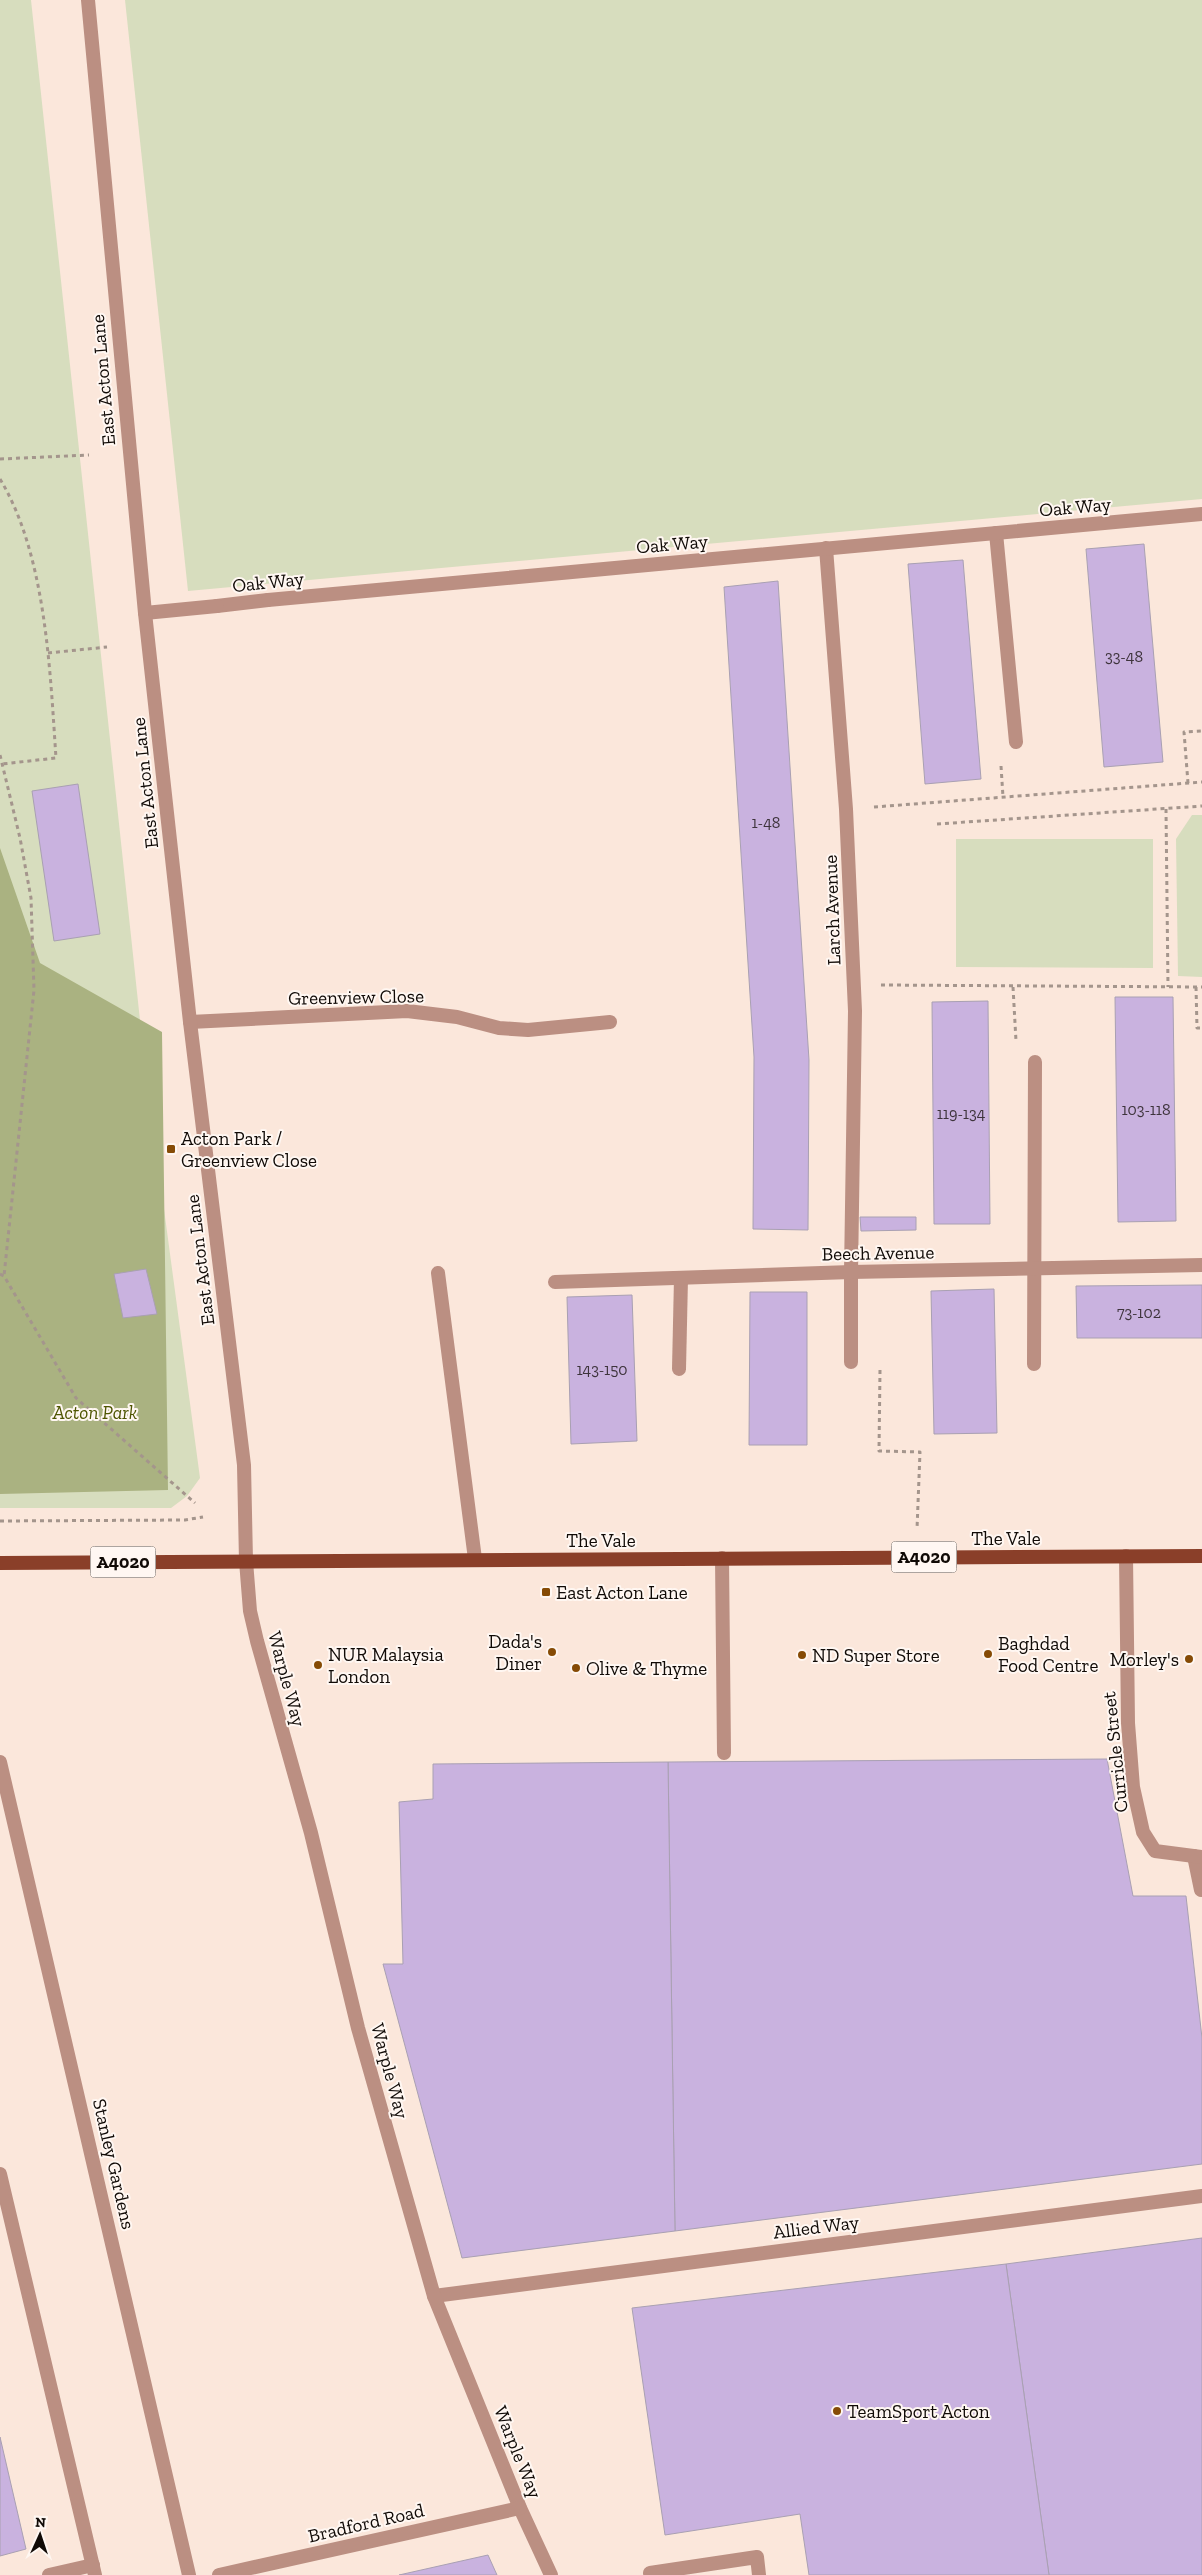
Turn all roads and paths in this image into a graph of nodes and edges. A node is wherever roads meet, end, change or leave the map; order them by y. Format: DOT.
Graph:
graph roads {
  1 [pos="88,0"];
  2 [pos="89,455"];
  3 [pos="0,459"];
  4 [pos="0,479"];
  5 [pos="1202,514"];
  6 [pos="996,533"];
  7 [pos="826,548"];
  8 [pos="145,613"];
  9 [pos="107,647"];
  10 [pos="48,653"];
  11 [pos="1202,731"];
  12 [pos="1016,742"];
  13 [pos="0,755"];
  14 [pos="2,764"];
  15 [pos="1202,782"];
  16 [pos="1188,783"];
  17 [pos="1202,806"];
  18 [pos="846,809"];
  19 [pos="1166,809"];
  20 [pos="937,824"];
  21 [pos="853,985"];
  22 [pos="1013,987"];
  23 [pos="1168,987"];
  24 [pos="1196,987"];
  25 [pos="1202,988"];
  26 [pos="190,1022"];
  27 [pos="610,1022"];
  28 [pos="1202,1028"];
  29 [pos="1035,1062"];
  30 [pos="1202,1265"];
  31 [pos="1034,1268"];
  32 [pos="851,1272"];
  33 [pos="438,1273"];
  34 [pos="2,1275"];
  35 [pos="681,1278"];
  36 [pos="555,1282"];
  37 [pos="880,1361"];
  38 [pos="851,1362"];
  39 [pos="1034,1364"];
  40 [pos="679,1369"];
  41 [pos="195,1503"];
  42 [pos="204,1517"];
  43 [pos="0,1520"];
  44 [pos="1126,1556"];
  45 [pos="1202,1556"];
  46 [pos="916,1557"];
  47 [pos="722,1558"];
  48 [pos="474,1560"];
  49 [pos="246,1561"];
  50 [pos="0,1563"];
  51 [pos="724,1753"];
  52 [pos="0,1762"];
  53 [pos="1198,1856"];
  54 [pos="1201,1890"];
  55 [pos="0,2174"];
  56 [pos="1202,2196"];
  57 [pos="434,2296"];
  58 [pos="520,2508"];
  59 [pos="94,2570"];
  60 [pos="650,2573"];
  61 [pos="49,2575"];
  62 [pos="188,2575"];
  63 [pos="219,2575"];
  64 [pos="551,2575"];
  65 [pos="759,2575"];
  1 -- 8 [label="street, East Acton Lane"];
  2 -- 3 [label="path"];
  4 -- 10 [label="path"];
  5 -- 6 [label="street, Oak Way"];
  6 -- 7 [label="street, Oak Way"];
  6 -- 12 [label="street"];
  7 -- 8 [label="street, Oak Way"];
  7 -- 18 [label="street, Larch Avenue"];
  8 -- 26 [label="street, East Acton Lane"];
  9 -- 10 [label="path"];
  10 -- 14 [label="path"];
  11 -- 16 [label="path"];
  13 -- 14 [label="path"];
  14 -- 34 [label="path"];
  15 -- 16 [label="path"];
  16 -- 18 [label="path"];
  17 -- 19 [label="path"];
  18 -- 21 [label="street, Larch Avenue"];
  19 -- 20 [label="path"];
  19 -- 23 [label="path"];
  21 -- 22 [label="path"];
  21 -- 32 [label="street, Larch Avenue"];
  22 -- 23 [label="path"];
  22 -- 29 [label="path"];
  23 -- 24 [label="path"];
  24 -- 25 [label="path"];
  24 -- 28 [label="path"];
  26 -- 27 [label="street, Greenview Close"];
  26 -- 49 [label="street, East Acton Lane"];
  29 -- 31 [label="street"];
  30 -- 31 [label="street, Beech Avenue"];
  31 -- 32 [label="street, Beech Avenue"];
  31 -- 39 [label="street"];
  32 -- 35 [label="street, Beech Avenue"];
  32 -- 38 [label="street, Larch Avenue"];
  33 -- 48 [label="street"];
  34 -- 41 [label="path"];
  35 -- 36 [label="street, Beech Avenue"];
  35 -- 40 [label="street"];
  37 -- 46 [label="path"];
  42 -- 43 [label="path"];
  44 -- 45 [label="main road, The Vale / A4020"];
  44 -- 46 [label="main road, The Vale / A4020"];
  44 -- 53 [label="street, Curricle Street"];
  46 -- 47 [label="main road, The Vale / A4020"];
  47 -- 48 [label="main road, The Vale / A4020"];
  47 -- 51 [label="street"];
  48 -- 49 [label="main road, The Vale / A4020"];
  49 -- 50 [label="main road, The Vale / A4020"];
  49 -- 57 [label="street, Warple Way"];
  52 -- 62 [label="street, Stanley Gardens"];
  53 -- 54 [label="street"];
  55 -- 59 [label="street"];
  56 -- 57 [label="street, Allied Way"];
  57 -- 58 [label="street, Warple Way"];
  58 -- 63 [label="street, Bradford Road"];
  58 -- 64 [label="street, Warple Way"];
  59 -- 61 [label="street"];
  60 -- 65 [label="street"];
}
